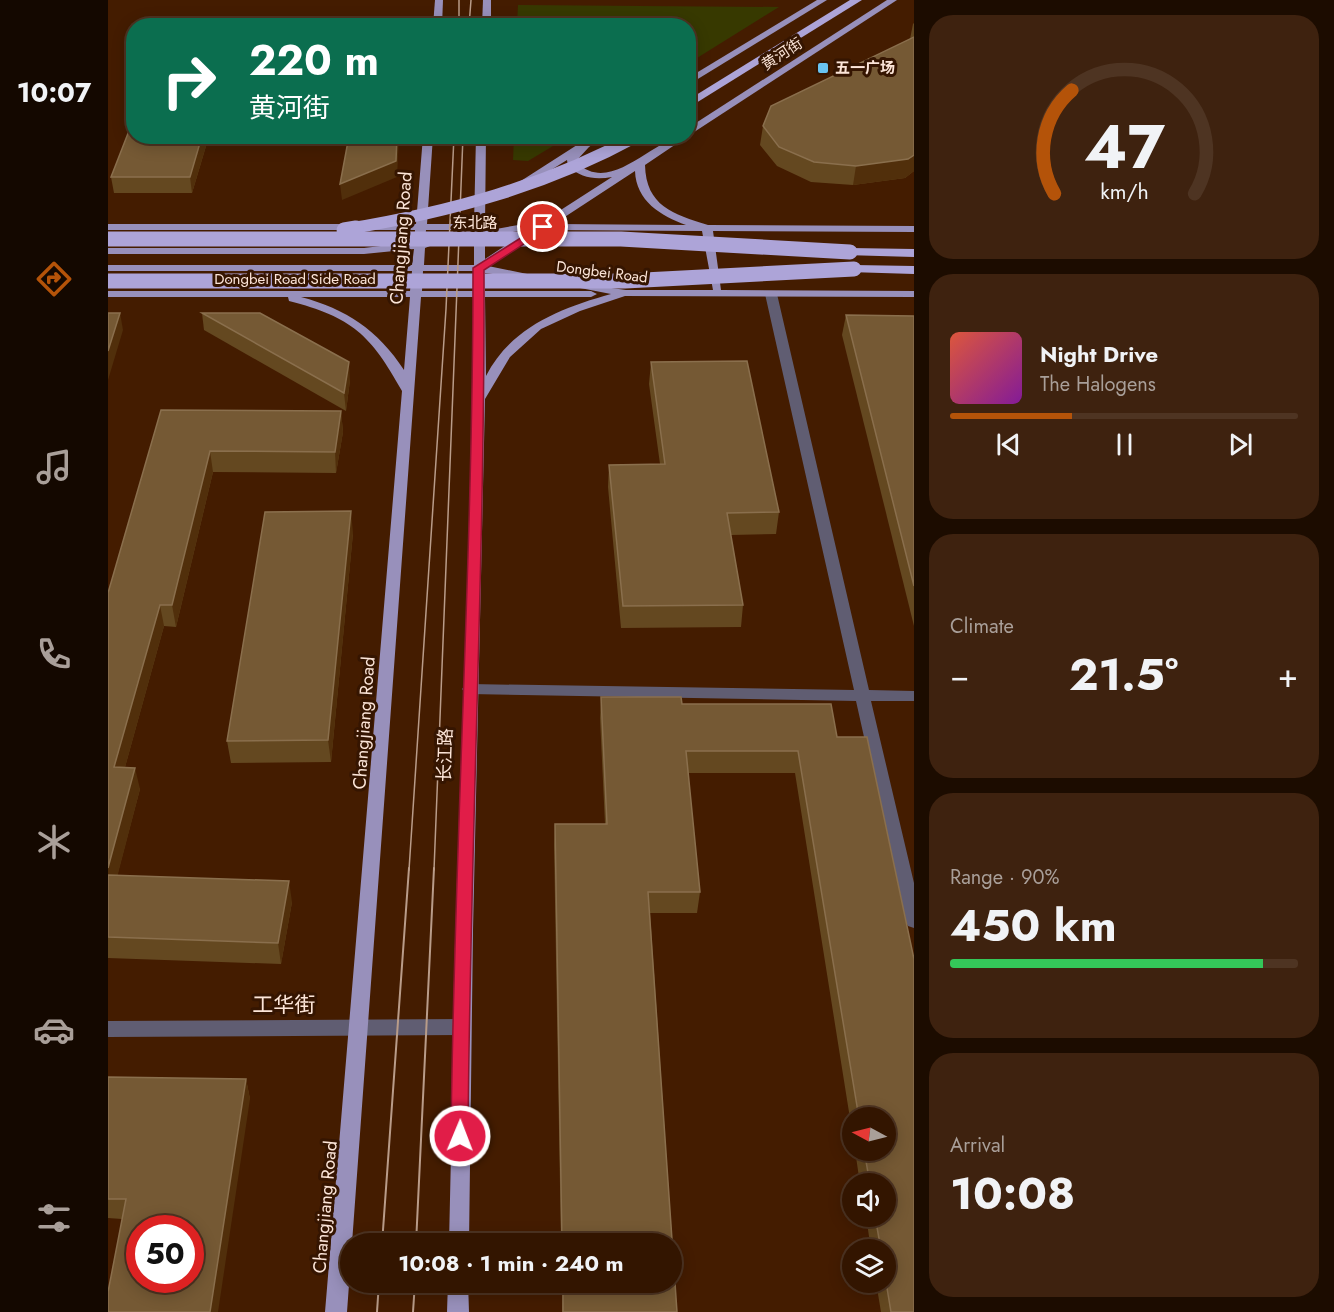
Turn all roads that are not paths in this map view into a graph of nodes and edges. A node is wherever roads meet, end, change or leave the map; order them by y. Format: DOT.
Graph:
graph roads {
  1 [pos="440,0"];
  2 [pos="487,0"];
  3 [pos="824,0"];
  4 [pos="857,0"];
  5 [pos="893,0"];
  6 [pos="438,18"];
  7 [pos="486,18"];
  8 [pos="696,77"];
  9 [pos="696,100"];
  10 [pos="696,128"];
  11 [pos="427,144"];
  12 [pos="481,144"];
  13 [pos="622,144"];
  14 [pos="671,144"];
  15 [pos="585,145"];
  16 [pos="640,164"];
  17 [pos="478,210"];
  18 [pos="108,227"];
  19 [pos="414,227"];
  20 [pos="448,227"];
  21 [pos="543,227"];
  22 [pos="707,228"];
  23 [pos="914,229"];
  24 [pos="478,231"];
  25 [pos="108,239"];
  26 [pos="271,239"];
  27 [pos="420,245"];
  28 [pos="108,251"];
  29 [pos="348,251"];
  30 [pos="914,252"];
  31 [pos="108,268"];
  32 [pos="418,268"];
  33 [pos="478,268"];
  34 [pos="914,270"];
  35 [pos="108,281"];
  36 [pos="626,293"];
  37 [pos="108,294"];
  38 [pos="266,294"];
  39 [pos="416,294"];
  40 [pos="478,294"];
  41 [pos="717,294"];
  42 [pos="771,294"];
  43 [pos="914,294"];
  44 [pos="409,393"];
  45 [pos="479,406"];
  46 [pos="470,689"];
  47 [pos="863,695"];
  48 [pos="914,696"];
  49 [pos="914,921"];
  50 [pos="360,1027"];
  51 [pos="460,1028"];
  52 [pos="108,1029"];
  53 [pos="459,1233"];
  54 [pos="458,1293"];
  55 [pos="336,1312"];
  56 [pos="458,1312"];
  1 -- 6 [label="main road"];
  2 -- 7 [label="main road"];
  3 -- 8 [label="main road, 黄河街"];
  4 -- 9 [label="highway"];
  5 -- 10 [label="main road, 黄河街"];
  11 -- 19 [label="main road, Changjiang Road"];
  12 -- 17 [label="main road"];
  13 -- 26 [label="highway, bridge"];
  14 -- 16 [label="main road"];
  15 -- 16 [label="main road"];
  15 -- 17 [label="main road"];
  16 -- 21 [label="main road"];
  16 -- 22 [label="main road"];
  17 -- 20 [label="main road"];
  17 -- 24 [label="main road"];
  18 -- 19 [label="main road"];
  19 -- 20 [label="main road"];
  19 -- 27 [label="main road, Changjiang Road"];
  19 -- 29 [label="main road"];
  20 -- 24 [label="main road"];
  21 -- 22 [label="main road"];
  21 -- 24 [label="main road"];
  21 -- 33 [label="main road"];
  22 -- 23 [label="main road"];
  22 -- 41 [label="main road"];
  24 -- 27 [label="main road"];
  24 -- 33 [label="main road"];
  25 -- 26 [label="highway, 东北路, bridge"];
  26 -- 30 [label="highway, 东北路, bridge"];
  27 -- 29 [label="main road"];
  27 -- 32 [label="main road, Changjiang Road"];
  28 -- 29 [label="main road"];
  31 -- 32 [label="main road, Dongbei Road"];
  32 -- 33 [label="main road, Dongbei Road"];
  32 -- 39 [label="main road, Changjiang Road"];
  33 -- 36 [label="main road, Dongbei Road"];
  33 -- 40 [label="main road, 长江路"];
  34 -- 35 [label="highway, bridge"];
  36 -- 40 [label="main road, Dongbei Road Side Road"];
  36 -- 41 [label="main road, Dongbei Road"];
  36 -- 45 [label="main road"];
  37 -- 38 [label="main road, Dongbei Road Side Road"];
  38 -- 39 [label="main road, Dongbei Road Side Road"];
  38 -- 44 [label="main road"];
  39 -- 40 [label="main road, Dongbei Road Side Road"];
  39 -- 44 [label="main road, Changjiang Road"];
  40 -- 45 [label="main road, 长江路"];
  41 -- 42 [label="main road, Dongbei Road"];
  42 -- 43 [label="main road, Dongbei Road"];
  42 -- 47 [label="street"];
  44 -- 50 [label="main road, Changjiang Road"];
  45 -- 46 [label="main road, 长江路"];
  46 -- 47 [label="street"];
  46 -- 51 [label="main road, 长江路"];
  47 -- 48 [label="street"];
  47 -- 49 [label="street"];
  50 -- 51 [label="street, 工华街"];
  50 -- 52 [label="street, 工华街"];
  50 -- 55 [label="main road, Changjiang Road"];
  51 -- 53 [label="main road, 长江路"];
  54 -- 56 [label="main road"];
}
